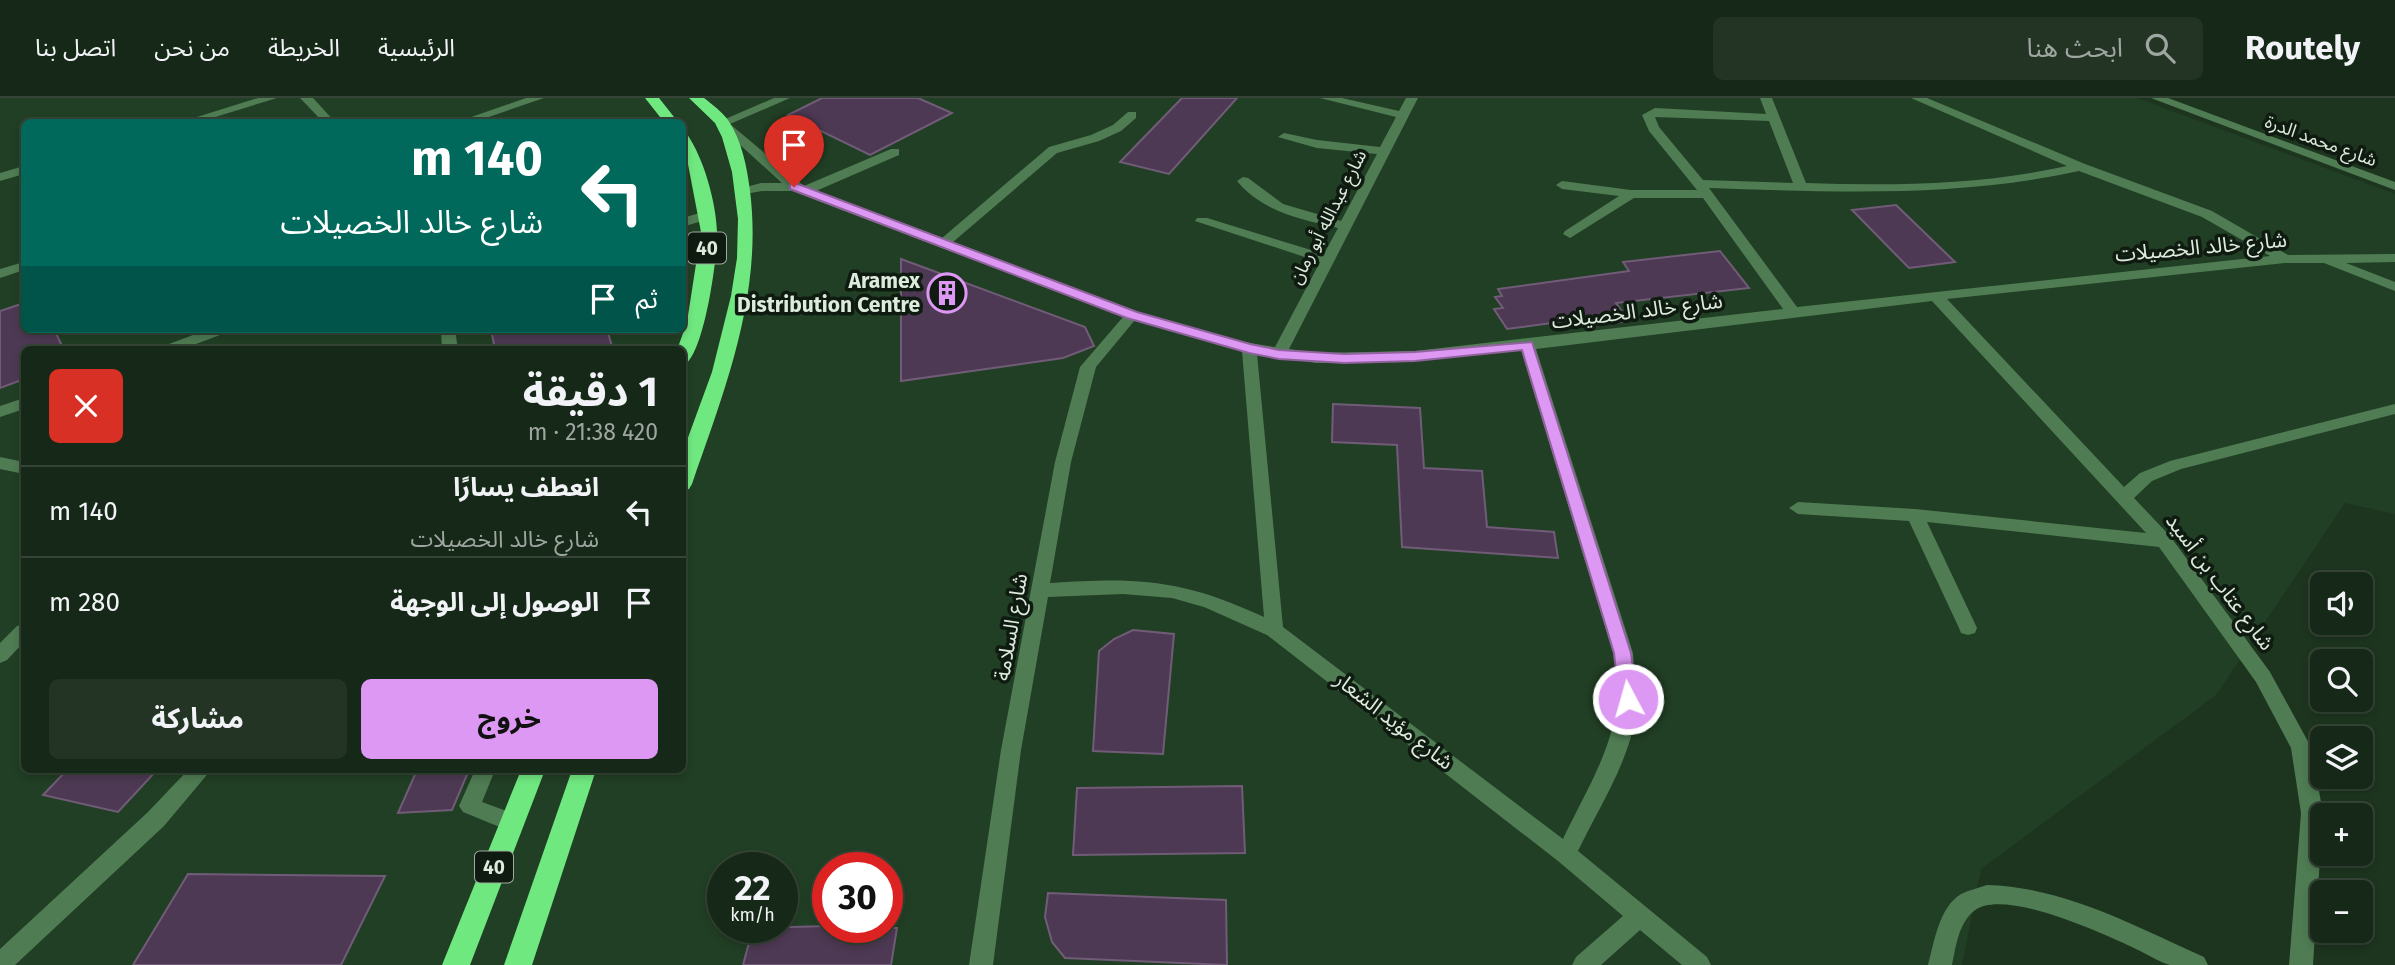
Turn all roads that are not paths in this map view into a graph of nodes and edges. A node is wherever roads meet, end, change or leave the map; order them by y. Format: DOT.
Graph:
graph roads {
  1 [pos="271,98"];
  2 [pos="306,98"];
  3 [pos="538,98"];
  4 [pos="652,98"];
  5 [pos="696,98"];
  6 [pos="784,98"];
  7 [pos="1326,98"];
  8 [pos="1412,98"];
  9 [pos="1766,98"];
  10 [pos="1917,98"];
  11 [pos="2158,98"];
  12 [pos="1132,115"];
  13 [pos="1401,115"];
  14 [pos="1773,118"];
  15 [pos="198,119"];
  16 [pos="326,119"];
  17 [pos="472,119"];
  18 [pos="669,119"];
  19 [pos="722,123"];
  20 [pos="1284,137"];
  21 [pos="686,144"];
  22 [pos="1383,151"];
  23 [pos="895,152"];
  24 [pos="2080,167"];
  25 [pos="21,171"];
  26 [pos="0,177"];
  27 [pos="2395,178"];
  28 [pos="1242,181"];
  29 [pos="1562,185"];
  30 [pos="2395,186"];
  31 [pos="1801,187"];
  32 [pos="799,189"];
  33 [pos="1703,189"];
  34 [pos="744,192"];
  35 [pos="1632,194"];
  36 [pos="707,215"];
  37 [pos="1202,221"];
  38 [pos="686,222"];
  39 [pos="1345,226"];
  40 [pos="1570,234"];
  41 [pos="942,245"];
  42 [pos="2395,251"];
  43 [pos="2344,257"];
  44 [pos="2324,258"];
  45 [pos="2395,258"];
  46 [pos="2285,259"];
  47 [pos="1328,260"];
  48 [pos="21,268"];
  49 [pos="0,274"];
  50 [pos="2395,287"];
  51 [pos="1936,296"];
  52 [pos="1793,312"];
  53 [pos="1132,315"];
  54 [pos="212,333"];
  55 [pos="1527,345"];
  56 [pos="177,346"];
  57 [pos="1249,348"];
  58 [pos="686,349"];
  59 [pos="1279,354"];
  60 [pos="21,404"];
  61 [pos="2395,410"];
  62 [pos="0,412"];
  63 [pos="0,463"];
  64 [pos="21,467"];
  65 [pos="686,472"];
  66 [pos="2124,497"];
  67 [pos="1798,508"];
  68 [pos="1915,515"];
  69 [pos="2164,541"];
  70 [pos="1041,592"];
  71 [pos="1968,628"];
  72 [pos="1274,630"];
  73 [pos="21,634"];
  74 [pos="0,655"];
  75 [pos="198,773"];
  76 [pos="484,773"];
  77 [pos="532,773"];
  78 [pos="583,773"];
  79 [pos="512,823"];
  80 [pos="1566,854"];
  81 [pos="1640,915"];
  82 [pos="0,964"];
  83 [pos="456,965"];
  84 [pos="518,965"];
  85 [pos="981,965"];
  86 [pos="1584,965"];
  87 [pos="1699,965"];
  88 [pos="1940,965"];
  89 [pos="2196,965"];
  90 [pos="2301,965"];
  1 -- 15 [label="street"];
  2 -- 16 [label="street"];
  3 -- 17 [label="street"];
  4 -- 18 [label="highway"];
  5 -- 19 [label="highway, 40"];
  6 -- 19 [label="street"];
  7 -- 13 [label="street"];
  8 -- 13 [label="street, شارع عبدالله أبو رمان"];
  9 -- 14 [label="street"];
  10 -- 24 [label="street"];
  11 -- 27 [label="street, شارع محمد الدرة"];
  11 -- 30 [label="street, شارع محمد الدرة"];
  12 -- 41 [label="street"];
  13 -- 22 [label="street, شارع عبدالله أبو رمان"];
  14 -- 31 [label="street"];
  14 -- 33 [label="street"];
  19 -- 32 [label="street, شارع خالد الخصيلات"];
  19 -- 34 [label="highway, 40"];
  20 -- 22 [label="street"];
  21 -- 36 [label="highway, 40"];
  22 -- 39 [label="street, شارع عبدالله أبو رمان"];
  23 -- 32 [label="street"];
  24 -- 31 [label="street"];
  24 -- 46 [label="street"];
  25 -- 26 [label="street"];
  28 -- 39 [label="street"];
  29 -- 35 [label="street"];
  31 -- 33 [label="street"];
  32 -- 34 [label="street, شارع خالد الخصيلات"];
  32 -- 41 [label="street, شارع خالد الخصيلات"];
  33 -- 35 [label="street"];
  33 -- 52 [label="street"];
  34 -- 65 [label="highway, 40"];
  35 -- 40 [label="street"];
  36 -- 38 [label="street"];
  36 -- 58 [label="highway, 40"];
  37 -- 47 [label="street"];
  39 -- 47 [label="street, شارع عبدالله أبو رمان"];
  41 -- 53 [label="street, شارع خالد الخصيلات"];
  42 -- 43 [label="street, شارع خالد الخصيلات"];
  43 -- 44 [label="street, شارع خالد الخصيلات"];
  43 -- 45 [label="street, شارع خالد الخصيلات"];
  44 -- 46 [label="street, شارع خالد الخصيلات"];
  44 -- 50 [label="street"];
  46 -- 51 [label="street, شارع خالد الخصيلات"];
  47 -- 59 [label="street, شارع عبدالله أبو رمان"];
  48 -- 49 [label="street"];
  51 -- 52 [label="street, شارع خالد الخصيلات"];
  51 -- 66 [label="street, شارع عتاب بن أسيد"];
  52 -- 55 [label="street, شارع خالد الخصيلات"];
  53 -- 57 [label="street, شارع خالد الخصيلات"];
  53 -- 70 [label="street, شارع السلامة"];
  54 -- 56 [label="street"];
  55 -- 59 [label="street, شارع خالد الخصيلات"];
  55 -- 80 [label="street"];
  57 -- 59 [label="street, شارع خالد الخصيلات"];
  57 -- 72 [label="street"];
  60 -- 62 [label="street"];
  61 -- 66 [label="street"];
  63 -- 64 [label="street"];
  66 -- 69 [label="street, شارع عتاب بن أسيد"];
  67 -- 68 [label="street"];
  68 -- 69 [label="street"];
  68 -- 71 [label="street"];
  69 -- 90 [label="street, شارع عتاب بن أسيد"];
  70 -- 72 [label="street, شارع مؤيد الشعار"];
  70 -- 85 [label="street, شارع السلامة"];
  72 -- 80 [label="street, شارع مؤيد الشعار"];
  73 -- 74 [label="street"];
  75 -- 82 [label="street"];
  76 -- 79 [label="street"];
  77 -- 79 [label="highway, 40"];
  78 -- 84 [label="highway, 40"];
  79 -- 83 [label="highway, 40"];
  80 -- 81 [label="street, شارع مؤيد الشعار"];
  81 -- 86 [label="street"];
  81 -- 87 [label="street, شارع مؤيد الشعار"];
  88 -- 89 [label="street"];
}
